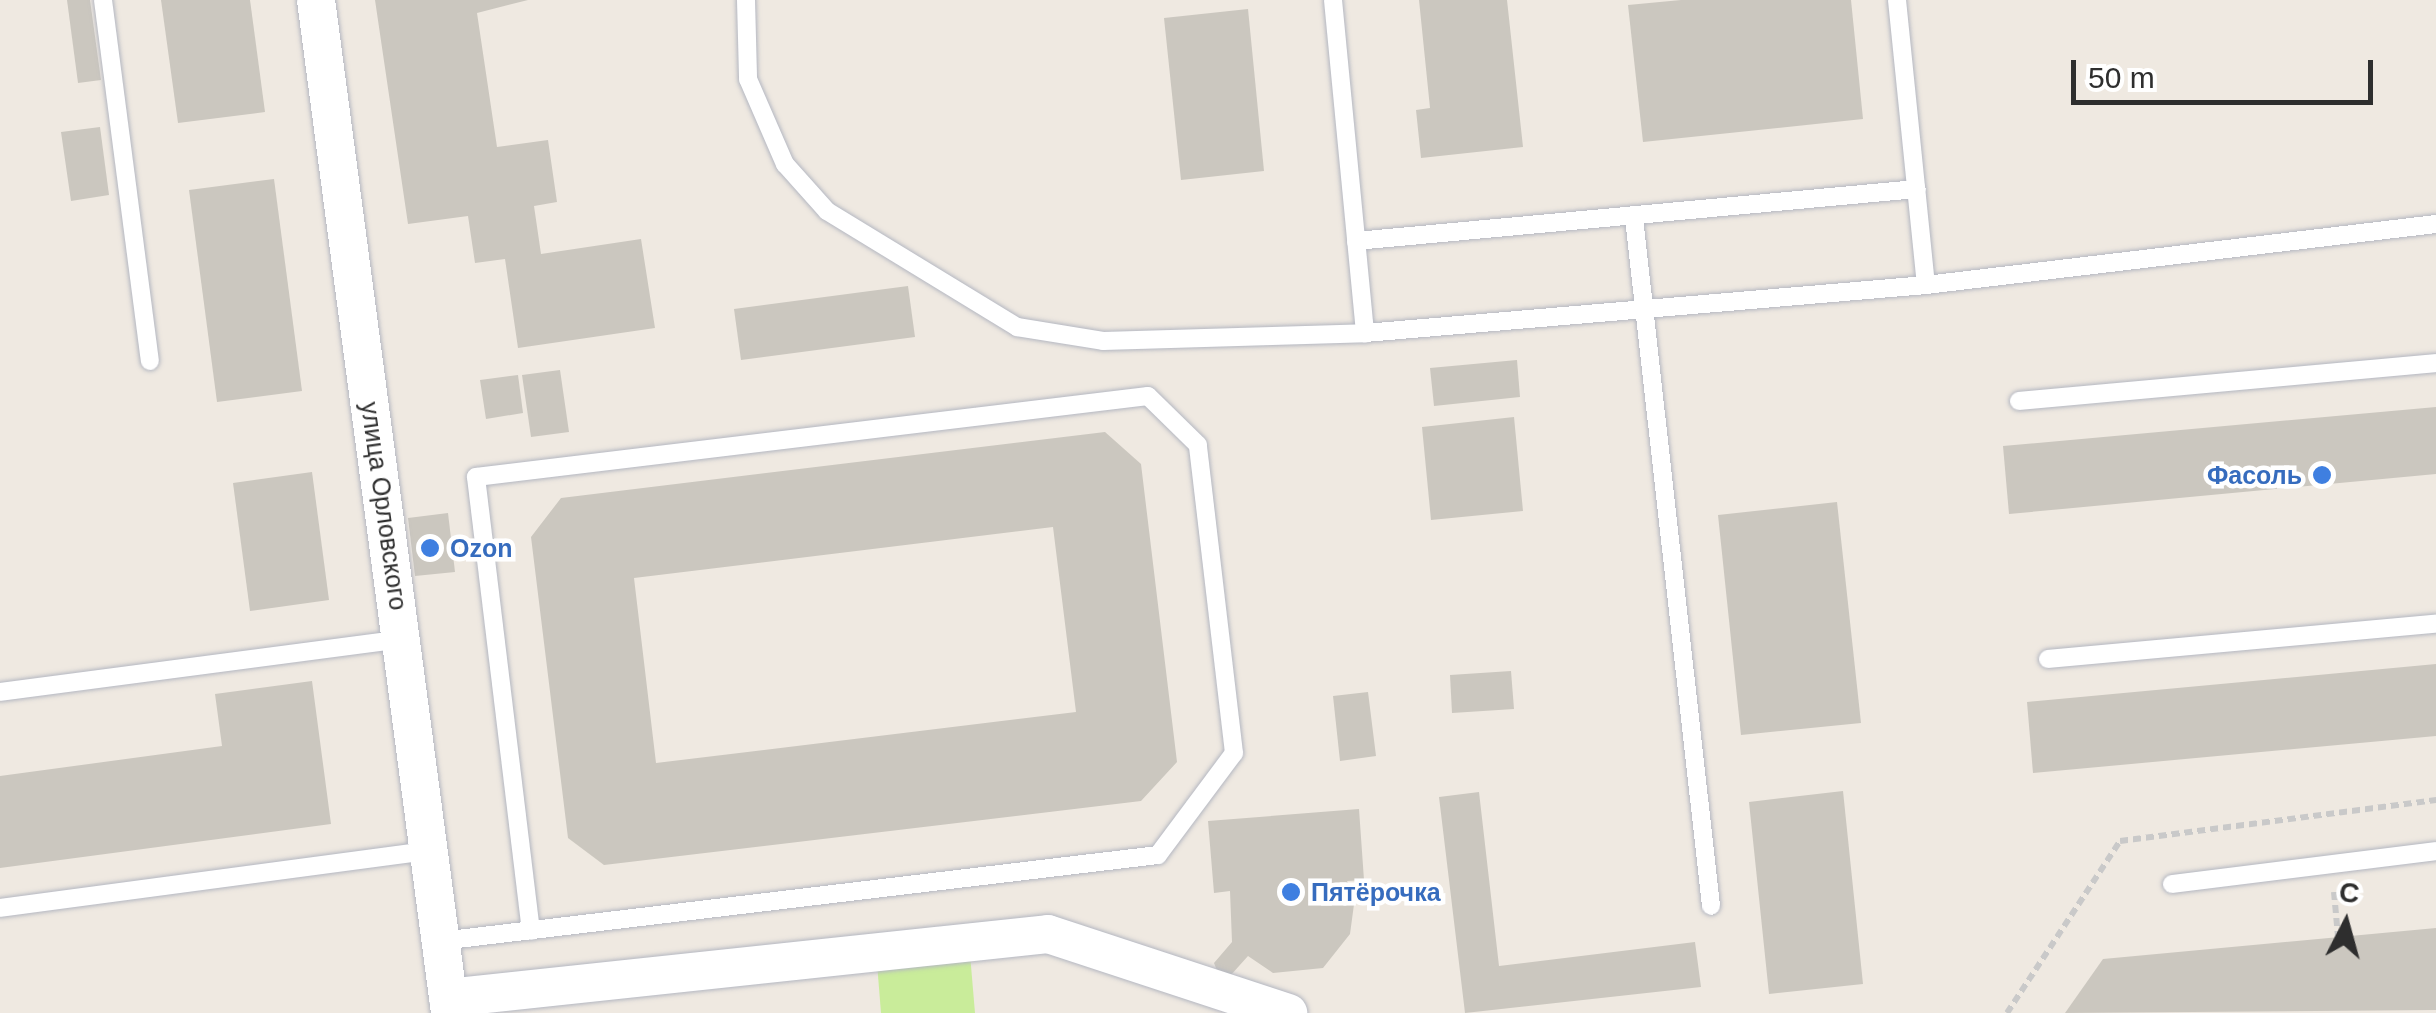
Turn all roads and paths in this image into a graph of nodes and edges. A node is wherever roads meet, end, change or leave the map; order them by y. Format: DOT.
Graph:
graph roads {
  1 [pos="104,0"];
  2 [pos="316,0"];
  3 [pos="746,0"];
  4 [pos="1333,0"];
  5 [pos="1897,0"];
  6 [pos="1918,189"];
  7 [pos="1634,218"];
  8 [pos="2436,224"];
  9 [pos="1356,240"];
  10 [pos="1926,285"];
  11 [pos="1643,308"];
  12 [pos="1365,333"];
  13 [pos="150,361"];
  14 [pos="2436,363"];
  15 [pos="2019,402"];
  16 [pos="2436,624"];
  17 [pos="402,638"];
  18 [pos="2048,660"];
  19 [pos="0,692"];
  20 [pos="429,851"];
  21 [pos="2436,851"];
  22 [pos="2331,861"];
  23 [pos="2172,884"];
  24 [pos="1711,906"];
  25 [pos="0,908"];
  26 [pos="530,930"];
  27 [pos="2338,937"];
  28 [pos="441,942"];
  29 [pos="449,1006"];
  30 [pos="1288,1013"];
  1 -- 13 [label="lane"];
  2 -- 17 [label="street, улица Орловского"];
  3 -- 12 [label="lane"];
  4 -- 9 [label="lane"];
  5 -- 6 [label="lane"];
  6 -- 7 [label="lane"];
  6 -- 10 [label="lane"];
  7 -- 9 [label="lane"];
  7 -- 11 [label="lane"];
  8 -- 10 [label="lane"];
  9 -- 12 [label="lane"];
  10 -- 11 [label="lane"];
  11 -- 12 [label="lane"];
  11 -- 24 [label="lane"];
  14 -- 15 [label="lane"];
  16 -- 18 [label="lane"];
  17 -- 19 [label="lane"];
  17 -- 20 [label="street, улица Орловского"];
  20 -- 25 [label="lane"];
  20 -- 28 [label="street, улица Орловского"];
  21 -- 22 [label="lane"];
  22 -- 23 [label="lane"];
  22 -- 27 [label="path"];
  26 -- 26 [label="lane"];
  26 -- 28 [label="lane"];
  28 -- 29 [label="street, улица Орловского"];
  29 -- 30 [label="street"];
}
